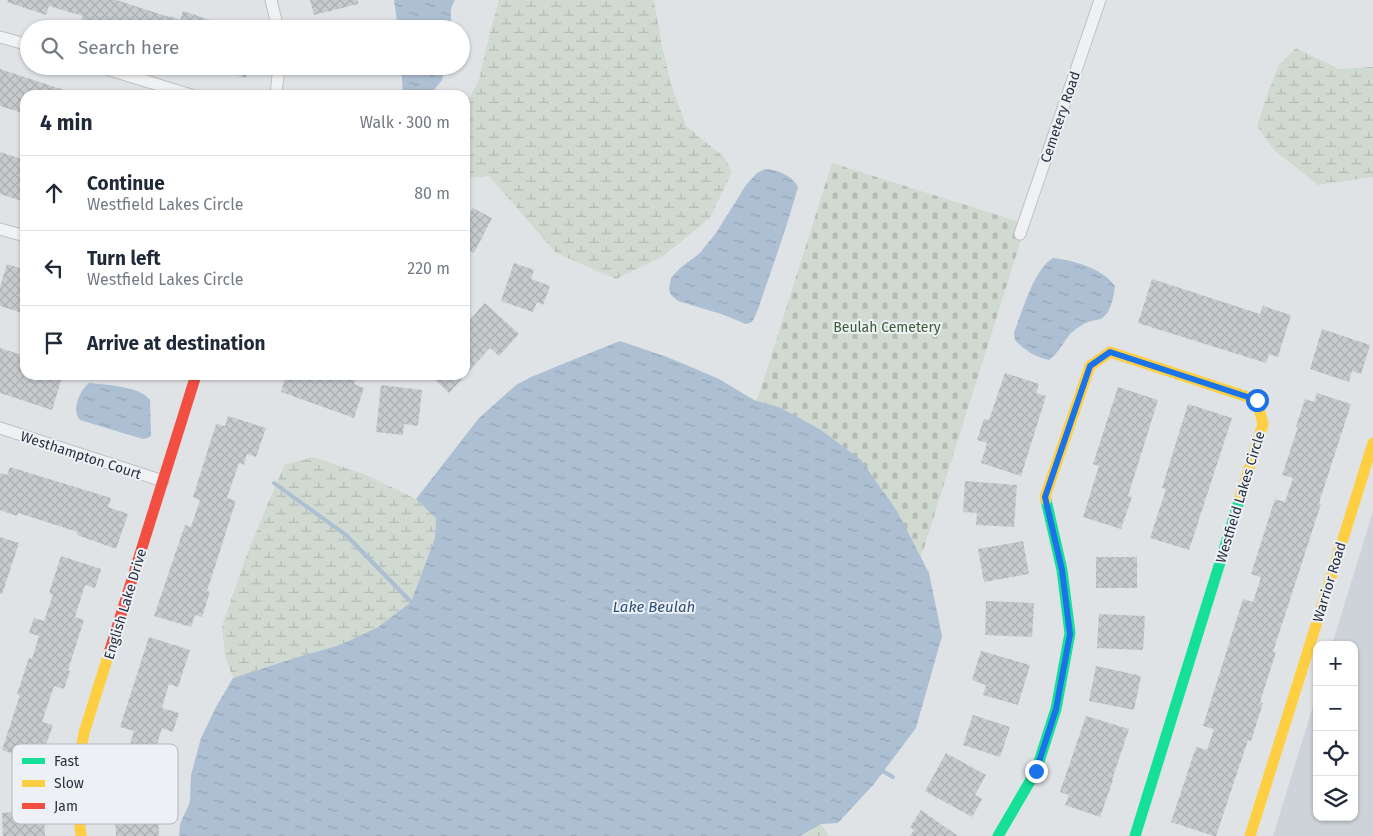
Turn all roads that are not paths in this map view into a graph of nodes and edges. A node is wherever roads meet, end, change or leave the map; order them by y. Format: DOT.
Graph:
graph roads {
  1 [pos="271,0"];
  2 [pos="1100,0"];
  3 [pos="276,20"];
  4 [pos="0,36"];
  5 [pos="20,42"];
  6 [pos="126,75"];
  7 [pos="278,75"];
  8 [pos="175,90"];
  9 [pos="277,90"];
  10 [pos="0,229"];
  11 [pos="1020,234"];
  12 [pos="20,235"];
  13 [pos="194,380"];
  14 [pos="0,428"];
  15 [pos="1373,443"];
  16 [pos="163,481"];
  17 [pos="82,744"];
  18 [pos="998,836"];
  19 [pos="1135,836"];
  20 [pos="1250,836"];
  1 -- 3 [label="street"];
  2 -- 11 [label="street, Cemetery Road"];
  4 -- 5 [label="street"];
  6 -- 8 [label="street"];
  7 -- 9 [label="street"];
  10 -- 12 [label="street"];
  13 -- 16 [label="street, English Lake Drive"];
  14 -- 16 [label="street, Westhampton Court"];
  15 -- 20 [label="street, Warrior Road"];
  16 -- 17 [label="street, English Lake Drive"];
  18 -- 19 [label="street, Westfield Lakes Circle"];
}
